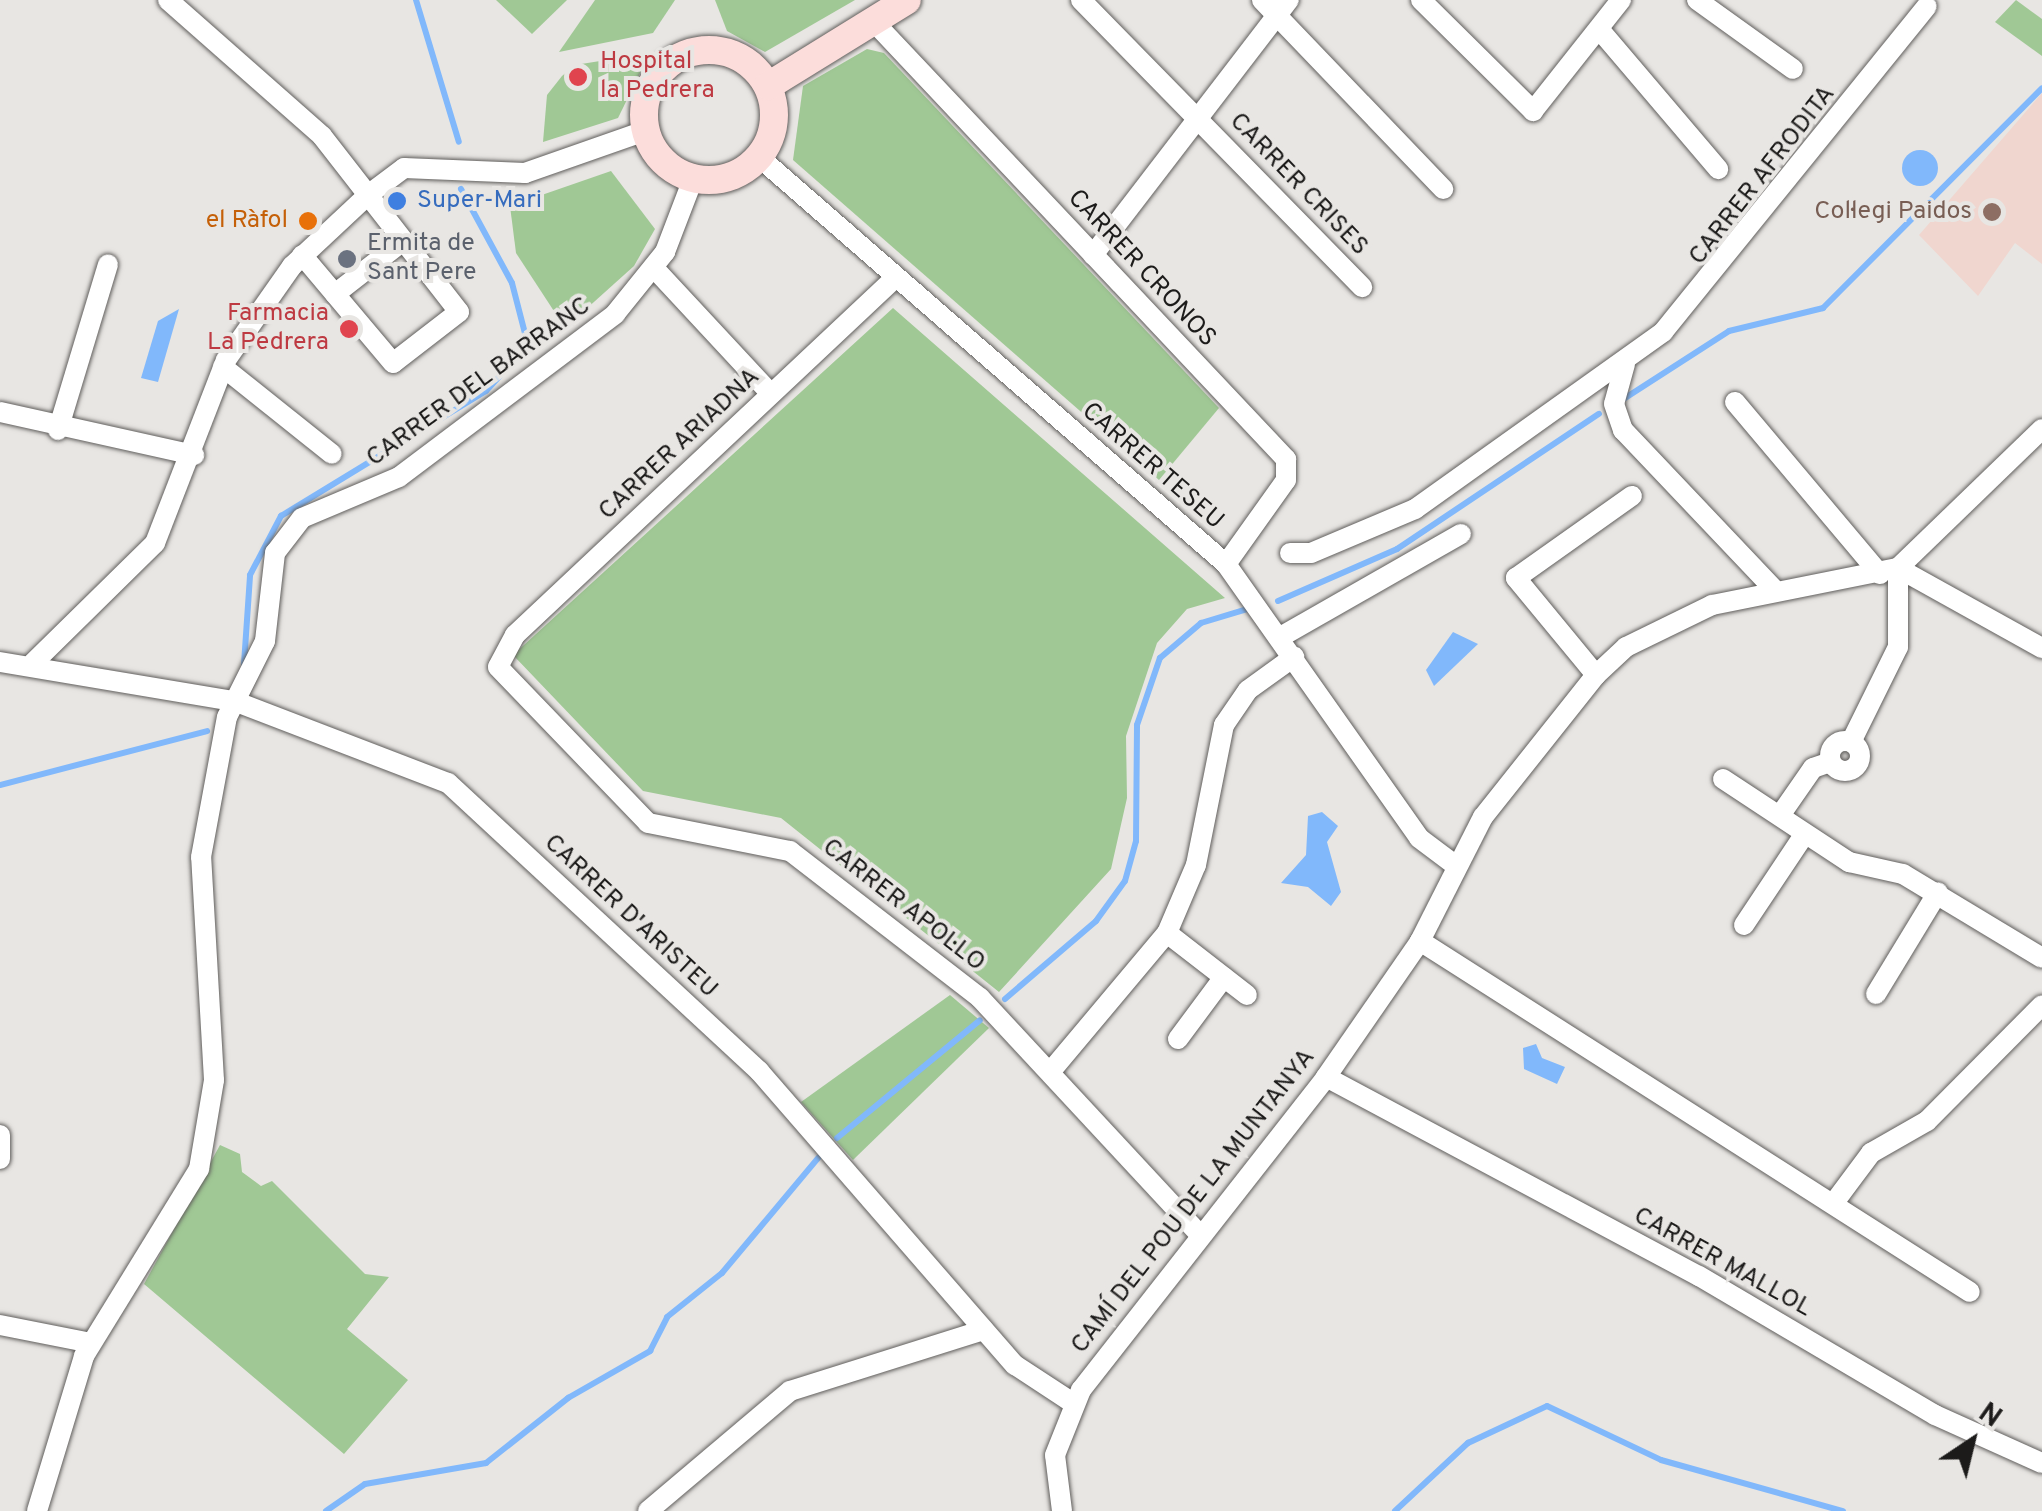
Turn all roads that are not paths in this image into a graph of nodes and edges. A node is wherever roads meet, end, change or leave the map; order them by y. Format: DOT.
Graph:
graph roads {
  1 [pos="168,0"];
  2 [pos="907,0"];
  3 [pos="1082,0"];
  4 [pos="1262,0"];
  5 [pos="1421,0"];
  6 [pos="1697,0"];
  7 [pos="1619,1"];
  8 [pos="1927,6"];
  9 [pos="1283,8"];
  10 [pos="874,22"];
  11 [pos="1599,29"];
  12 [pos="1794,69"];
  13 [pos="768,86"];
  14 [pos="1196,121"];
  15 [pos="645,131"];
  16 [pos="759,157"];
  17 [pos="1718,169"];
  18 [pos="694,178"];
  19 [pos="1443,190"];
  20 [pos="368,195"];
  21 [pos="404,240"];
  22 [pos="1093,255"];
  23 [pos="302,256"];
  24 [pos="108,264"];
  25 [pos="654,268"];
  26 [pos="896,277"];
  27 [pos="1362,287"];
  28 [pos="334,294"];
  29 [pos="1624,364"];
  30 [pos="222,367"];
  31 [pos="770,393"];
  32 [pos="1735,402"];
  33 [pos="0,412"];
  34 [pos="2042,429"];
  35 [pos="58,430"];
  36 [pos="332,454"];
  37 [pos="194,455"];
  38 [pos="1632,496"];
  39 [pos="1461,534"];
  40 [pos="1290,552"];
  41 [pos="1226,564"];
  42 [pos="1889,571"];
  43 [pos="1776,590"];
  44 [pos="1278,631"];
  45 [pos="2042,648"];
  46 [pos="499,650"];
  47 [pos="1294,658"];
  48 [pos="0,662"];
  49 [pos="33,663"];
  50 [pos="1596,675"];
  51 [pos="234,702"];
  52 [pos="1723,779"];
  53 [pos="1781,814"];
  54 [pos="1804,835"];
  55 [pos="1454,865"];
  56 [pos="1938,892"];
  57 [pos="1744,925"];
  58 [pos="1168,934"];
  59 [pos="1420,941"];
  60 [pos="2042,958"];
  61 [pos="1224,977"];
  62 [pos="1247,994"];
  63 [pos="1876,994"];
  64 [pos="2042,1005"];
  65 [pos="1178,1039"];
  66 [pos="1051,1071"];
  67 [pos="1326,1077"];
  68 [pos="0,1135"];
  69 [pos="0,1158"];
  70 [pos="1833,1204"];
  71 [pos="1200,1235"];
  72 [pos="1970,1292"];
  73 [pos="0,1325"];
  74 [pos="984,1330"];
  75 [pos="91,1343"];
  76 [pos="1073,1402"];
  77 [pos="2042,1463"];
  78 [pos="37,1511"];
  79 [pos="648,1511"];
  80 [pos="1062,1511"];
  1 -- 20 [label="street"];
  2 -- 10 [label="street"];
  3 -- 14 [label="street, CARRER CRISES"];
  4 -- 9 [label="street"];
  5 -- 11 [label="street"];
  6 -- 12 [label="street"];
  7 -- 11 [label="street"];
  8 -- 29 [label="street, CARRER AFRODITA"];
  9 -- 14 [label="street, CARRER CRISES"];
  9 -- 19 [label="street"];
  10 -- 13 [label="street"];
  10 -- 22 [label="street, CARRER CRONOS"];
  11 -- 17 [label="street"];
  13 -- 15 [label="street"];
  13 -- 16 [label="street"];
  14 -- 22 [label="street, CARRER CRISES"];
  14 -- 27 [label="street, CARRER CRISES"];
  15 -- 18 [label="street"];
  15 -- 20 [label="street"];
  16 -- 18 [label="street"];
  16 -- 26 [label="street, CARRER TESEU"];
  18 -- 25 [label="street, CARRER DEL BARRANC"];
  20 -- 21 [label="street"];
  20 -- 23 [label="street"];
  21 -- 28 [label="street"];
  21 -- 28 [label="street"];
  22 -- 41 [label="street, CARRER CRONOS"];
  23 -- 28 [label="street"];
  23 -- 30 [label="street"];
  24 -- 35 [label="street"];
  25 -- 31 [label="street"];
  25 -- 51 [label="street, CARRER DEL BARRANC"];
  26 -- 31 [label="street, CARRER ARIADNA"];
  26 -- 41 [label="street, CARRER TESEU"];
  29 -- 40 [label="street, CARRER AFRODITA"];
  29 -- 43 [label="street"];
  30 -- 36 [label="street"];
  30 -- 37 [label="street"];
  31 -- 46 [label="street, CARRER ARIADNA"];
  32 -- 42 [label="street"];
  33 -- 35 [label="street"];
  34 -- 42 [label="street"];
  35 -- 37 [label="street"];
  37 -- 49 [label="street"];
  38 -- 50 [label="street"];
  39 -- 44 [label="street"];
  41 -- 44 [label="street, CARRER TESEU"];
  42 -- 43 [label="street, CAMÍ DEL POU DE LA MUNTANYA"];
  42 -- 45 [label="street"];
  42 -- 53 [label="street"];
  43 -- 50 [label="street, CAMÍ DEL POU DE LA MUNTANYA"];
  44 -- 47 [label="street, CARRER TESEU"];
  46 -- 66 [label="street, CARRER APOL·LO"];
  47 -- 55 [label="street, CARRER TESEU"];
  47 -- 58 [label="street"];
  48 -- 49 [label="street, CARRER D'ARISTEU"];
  49 -- 51 [label="street, CARRER D'ARISTEU"];
  50 -- 55 [label="street, CAMÍ DEL POU DE LA MUNTANYA"];
  51 -- 74 [label="street, CARRER D'ARISTEU"];
  51 -- 75 [label="street, CARRER DEL BARRANC"];
  52 -- 53 [label="street"];
  53 -- 54 [label="street"];
  54 -- 56 [label="street"];
  54 -- 57 [label="street"];
  55 -- 59 [label="street, CAMÍ DEL POU DE LA MUNTANYA"];
  56 -- 60 [label="street"];
  56 -- 63 [label="street"];
  58 -- 61 [label="street"];
  58 -- 66 [label="street"];
  59 -- 67 [label="street, CAMÍ DEL POU DE LA MUNTANYA"];
  59 -- 70 [label="street"];
  61 -- 62 [label="street"];
  61 -- 65 [label="street"];
  64 -- 70 [label="street"];
  66 -- 71 [label="street, CARRER APOL·LO"];
  67 -- 71 [label="street, CAMÍ DEL POU DE LA MUNTANYA"];
  67 -- 77 [label="street, CARRER MALLOL"];
  68 -- 69 [label="street"];
  70 -- 72 [label="street"];
  71 -- 76 [label="street, CAMÍ DEL POU DE LA MUNTANYA"];
  73 -- 75 [label="street"];
  74 -- 76 [label="street, CARRER D'ARISTEU"];
  74 -- 79 [label="street"];
  75 -- 78 [label="street, CARRER DEL BARRANC"];
  76 -- 80 [label="street, CAMÍ DEL POU DE LA MUNTANYA"];
}
